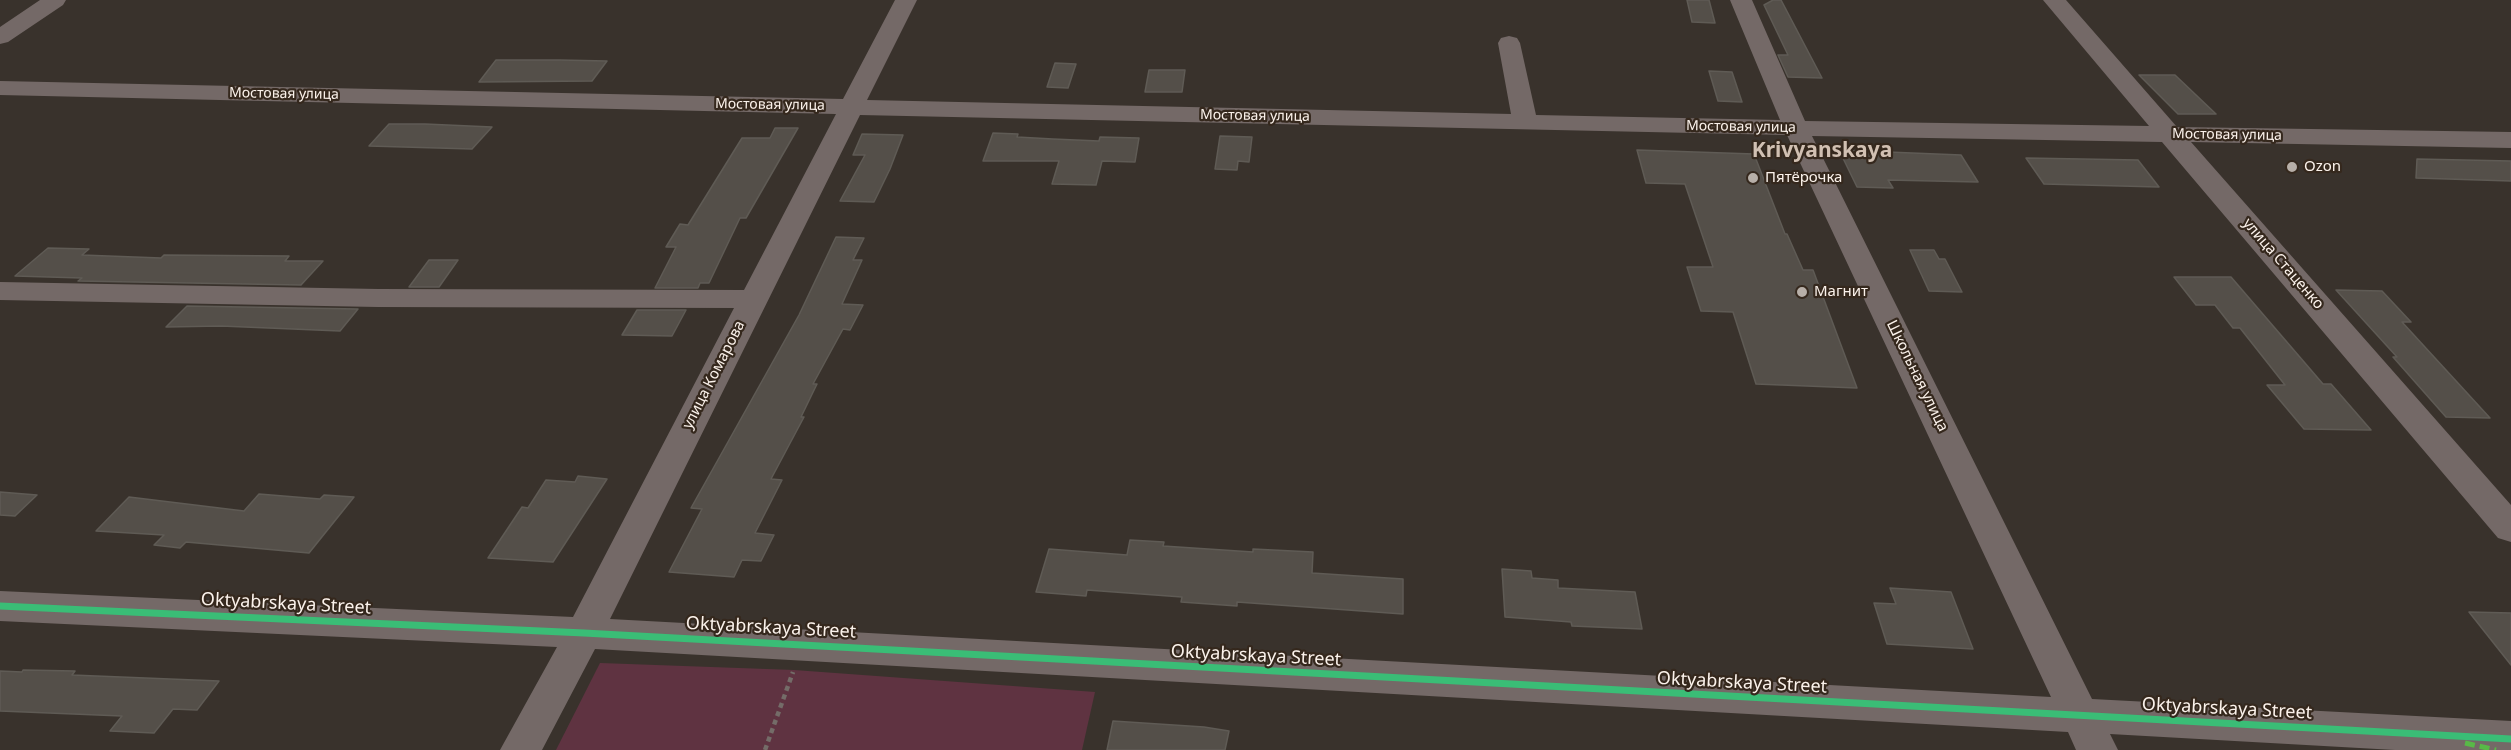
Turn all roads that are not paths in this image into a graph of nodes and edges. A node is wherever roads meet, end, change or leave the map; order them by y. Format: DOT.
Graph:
graph roads {
  1 [pos="56,0"];
  2 [pos="906,0"];
  3 [pos="1741,0"];
  4 [pos="2054,0"];
  5 [pos="0,37"];
  6 [pos="1509,43"];
  7 [pos="0,88"];
  8 [pos="850,107"];
  9 [pos="1526,122"];
  10 [pos="1796,128"];
  11 [pos="2170,134"];
  12 [pos="2511,140"];
  13 [pos="0,291"];
  14 [pos="752,299"];
  15 [pos="2511,529"];
  16 [pos="0,606"];
  17 [pos="584,633"];
  18 [pos="2089,733"];
  19 [pos="2511,739"];
  20 [pos="521,750"];
  1 -- 5 [label="street"];
  2 -- 8 [label="street, улица Комарова"];
  3 -- 10 [label="street, Школьная улица"];
  4 -- 11 [label="street, улица Стаценко"];
  6 -- 9 [label="street"];
  7 -- 8 [label="street, Мостовая улица"];
  8 -- 9 [label="street, Мостовая улица"];
  8 -- 14 [label="street, улица Комарова"];
  9 -- 10 [label="street, Мостовая улица"];
  10 -- 11 [label="street, Мостовая улица"];
  10 -- 18 [label="street, Школьная улица"];
  11 -- 12 [label="street, Мостовая улица"];
  11 -- 15 [label="street, улица Стаценко"];
  13 -- 14 [label="street"];
  14 -- 17 [label="street, улица Комарова"];
  16 -- 17 [label="street, Oktyabrskaya Street"];
  17 -- 18 [label="street, Oktyabrskaya Street"];
  17 -- 20 [label="street, улица Комарова"];
  18 -- 19 [label="street, Oktyabrskaya Street"];
}
